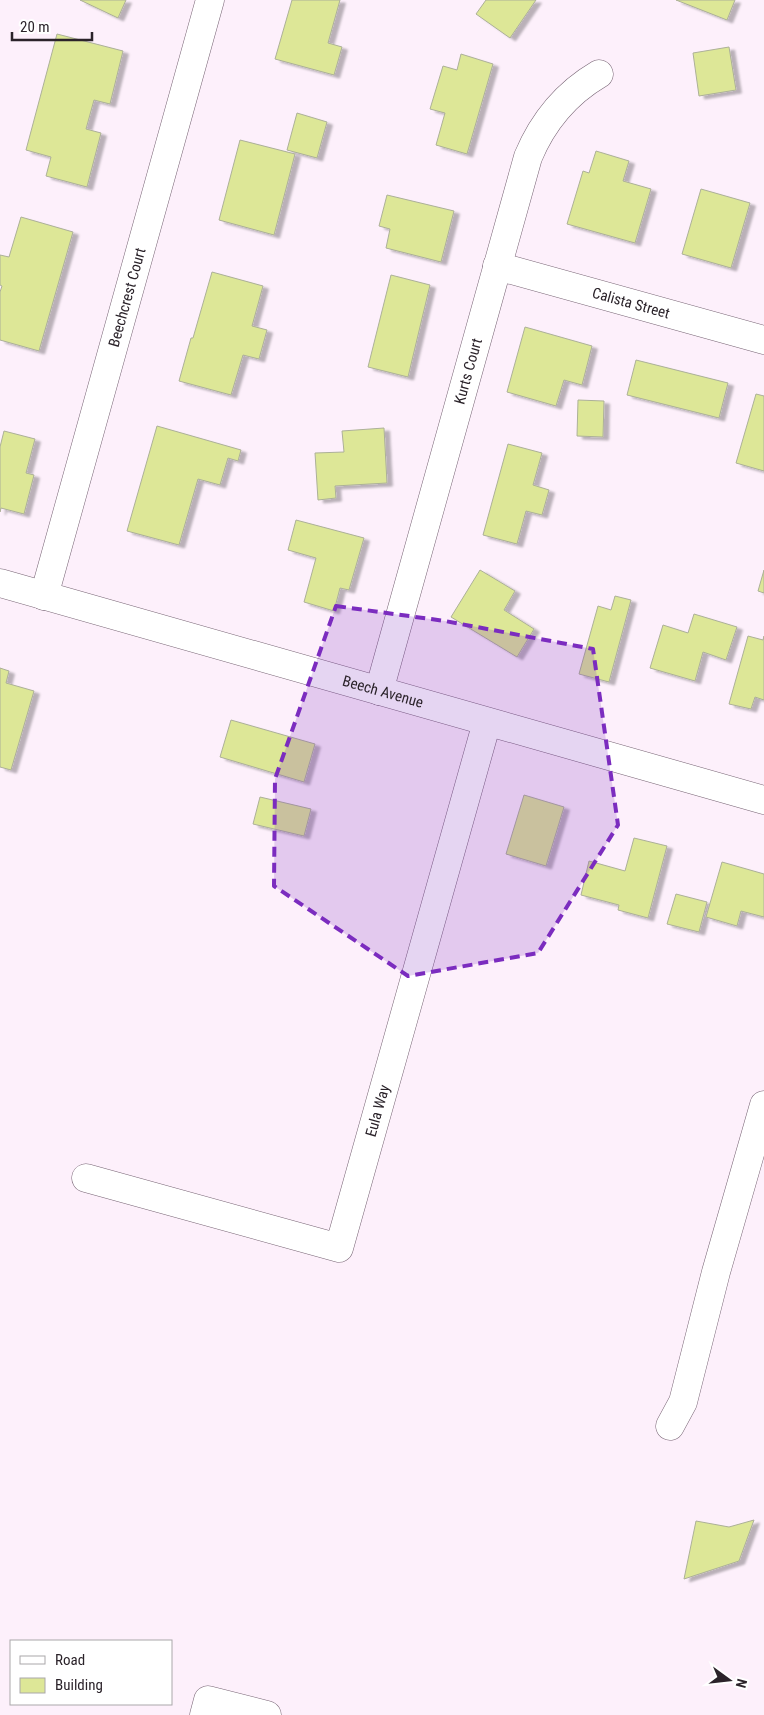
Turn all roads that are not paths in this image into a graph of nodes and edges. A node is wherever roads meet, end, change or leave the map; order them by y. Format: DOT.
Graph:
graph roads {
  1 [pos="210,0"];
  2 [pos="599,74"];
  3 [pos="497,266"];
  4 [pos="764,340"];
  5 [pos="0,583"];
  6 [pos="44,596"];
  7 [pos="379,691"];
  8 [pos="487,722"];
  9 [pos="764,800"];
  10 [pos="764,1105"];
  11 [pos="86,1178"];
  12 [pos="670,1426"];
  13 [pos="204,1715"];
  14 [pos="267,1715"];
  1 -- 6 [label="street, Beechcrest Court"];
  2 -- 3 [label="street, Kurts Court"];
  3 -- 4 [label="street, Calista Street"];
  3 -- 7 [label="street, Kurts Court"];
  5 -- 6 [label="street, Beech Avenue"];
  6 -- 7 [label="street, Beech Avenue"];
  7 -- 8 [label="street, Beech Avenue"];
  8 -- 9 [label="street, Beech Avenue"];
  8 -- 11 [label="street, Eula Way"];
  10 -- 12 [label="street"];
  13 -- 14 [label="street"];
}
